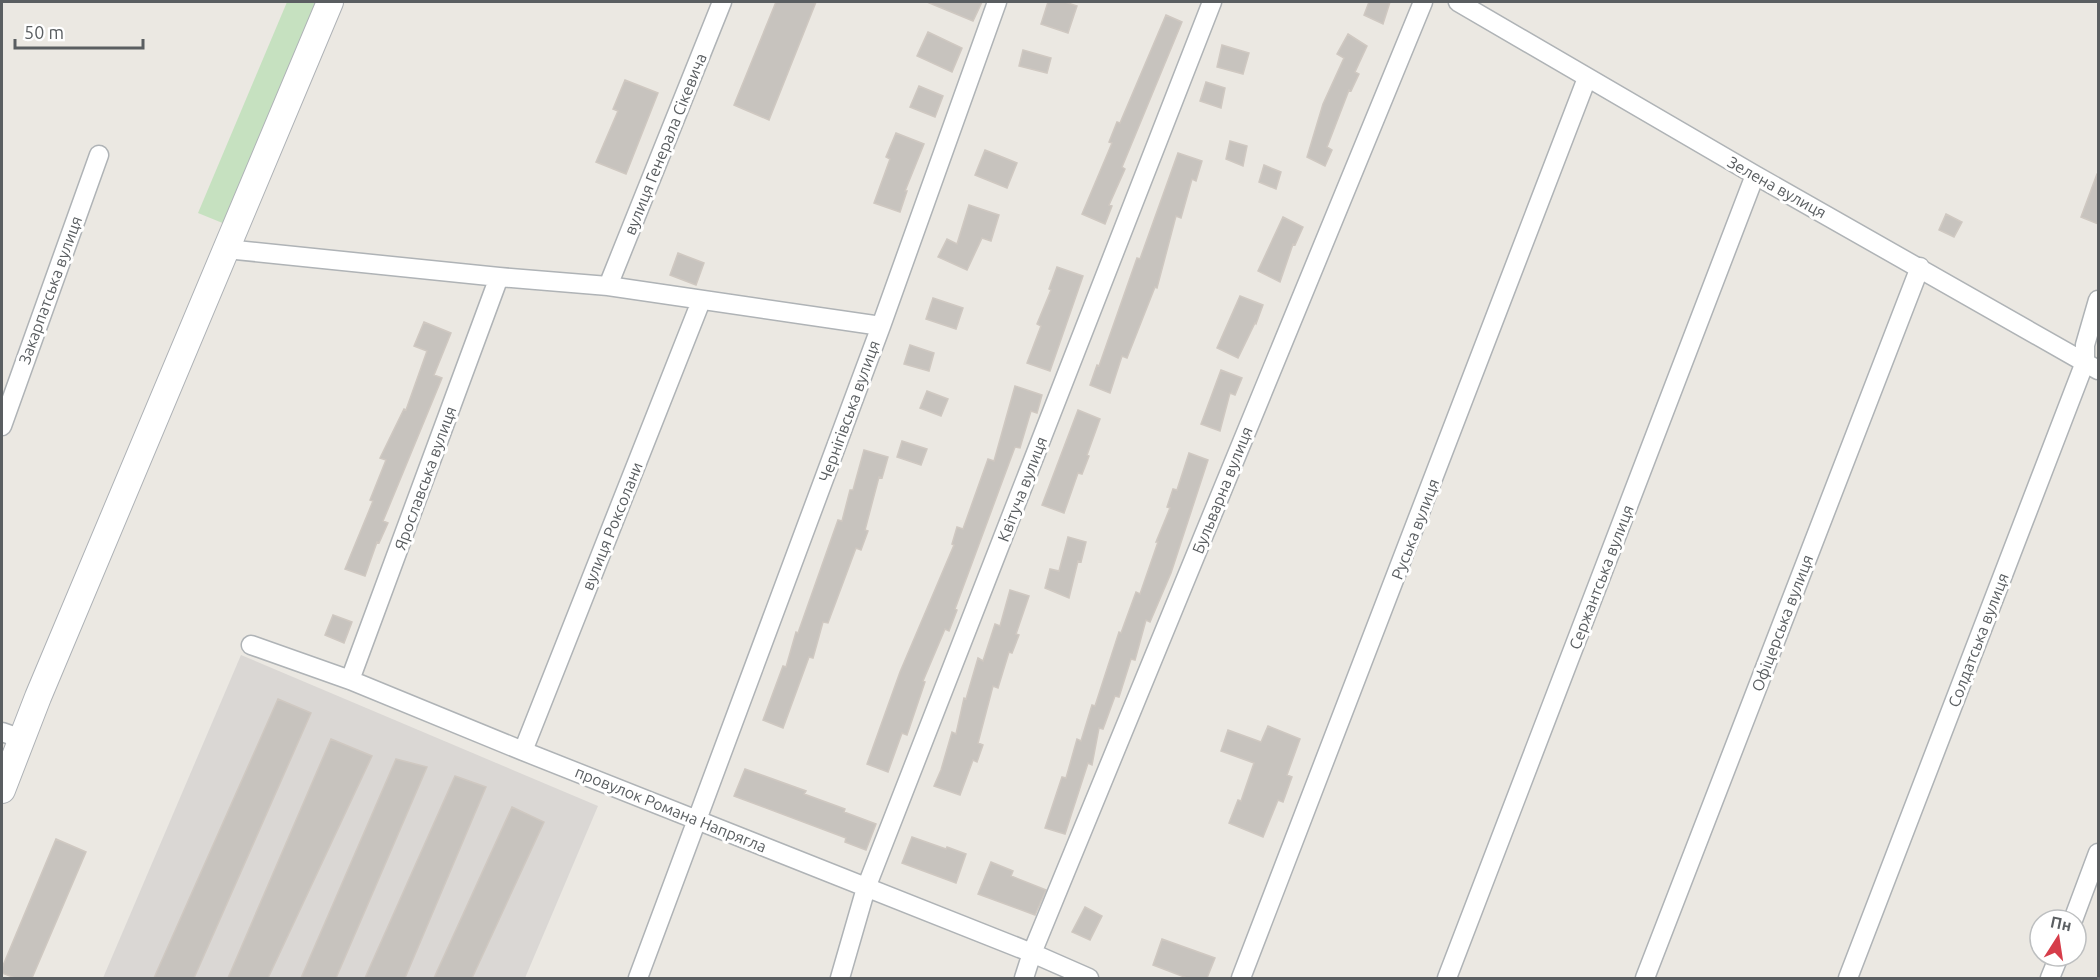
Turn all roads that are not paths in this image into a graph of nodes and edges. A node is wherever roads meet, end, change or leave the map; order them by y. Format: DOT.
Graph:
graph roads {
  1 [pos="330,2"];
  2 [pos="722,2"];
  3 [pos="997,2"];
  4 [pos="1212,2"];
  5 [pos="1423,2"];
  6 [pos="1458,2"];
  7 [pos="1587,78"];
  8 [pos="99,154"];
  9 [pos="1755,175"];
  10 [pos="226,249"];
  11 [pos="1920,267"];
  12 [pos="499,277"];
  13 [pos="608,286"];
  14 [pos="2098,300"];
  15 [pos="701,301"];
  16 [pos="881,326"];
  17 [pos="2092,366"];
  18 [pos="2,426"];
  19 [pos="251,645"];
  20 [pos="350,680"];
  21 [pos="12,735"];
  22 [pos="523,751"];
  23 [pos="2,790"];
  24 [pos="698,819"];
  25 [pos="2098,853"];
  26 [pos="866,888"];
  27 [pos="2077,908"];
  28 [pos="1032,953"];
  29 [pos="638,978"];
  30 [pos="840,978"];
  31 [pos="1024,978"];
  32 [pos="1089,978"];
  33 [pos="1241,978"];
  34 [pos="1448,978"];
  35 [pos="1645,978"];
  36 [pos="1848,978"];
  1 -- 10 [label="street"];
  2 -- 13 [label="street, вулиця Генерала Сікевича"];
  3 -- 16 [label="street, Чернігівська вулиця"];
  4 -- 26 [label="street, Квітуча вулиця"];
  5 -- 28 [label="street, Бульварна вулиця"];
  6 -- 7 [label="street, Зелена вулиця"];
  7 -- 9 [label="street, Зелена вулиця"];
  7 -- 33 [label="street, Руська вулиця"];
  8 -- 18 [label="street, Закарпатська вулиця"];
  9 -- 11 [label="street, Зелена вулиця"];
  9 -- 34 [label="street, Сержантська вулиця"];
  10 -- 12 [label="street"];
  10 -- 21 [label="street"];
  11 -- 17 [label="street, Зелена вулиця"];
  11 -- 35 [label="street, Офіцерська вулиця"];
  12 -- 13 [label="street"];
  12 -- 20 [label="street, Ярославська вулиця"];
  13 -- 15 [label="street"];
  14 -- 17 [label="street, Солдатська вулиця"];
  15 -- 16 [label="street"];
  15 -- 22 [label="street, вулиця Роксолани"];
  16 -- 24 [label="street, Чернігівська вулиця"];
  17 -- 36 [label="street, Солдатська вулиця"];
  19 -- 20 [label="street, провулок Романа Напрягла"];
  20 -- 22 [label="street, провулок Романа Напрягла"];
  21 -- 23 [label="street"];
  22 -- 24 [label="street, провулок Романа Напрягла"];
  24 -- 26 [label="street, провулок Романа Напрягла"];
  24 -- 29 [label="street, Чернігівська вулиця"];
  25 -- 27 [label="street"];
  26 -- 28 [label="street, провулок Романа Напрягла"];
  26 -- 30 [label="street, Квітуча вулиця"];
  28 -- 31 [label="street, Бульварна вулиця"];
  28 -- 32 [label="street, провулок Романа Напрягла"];
}
